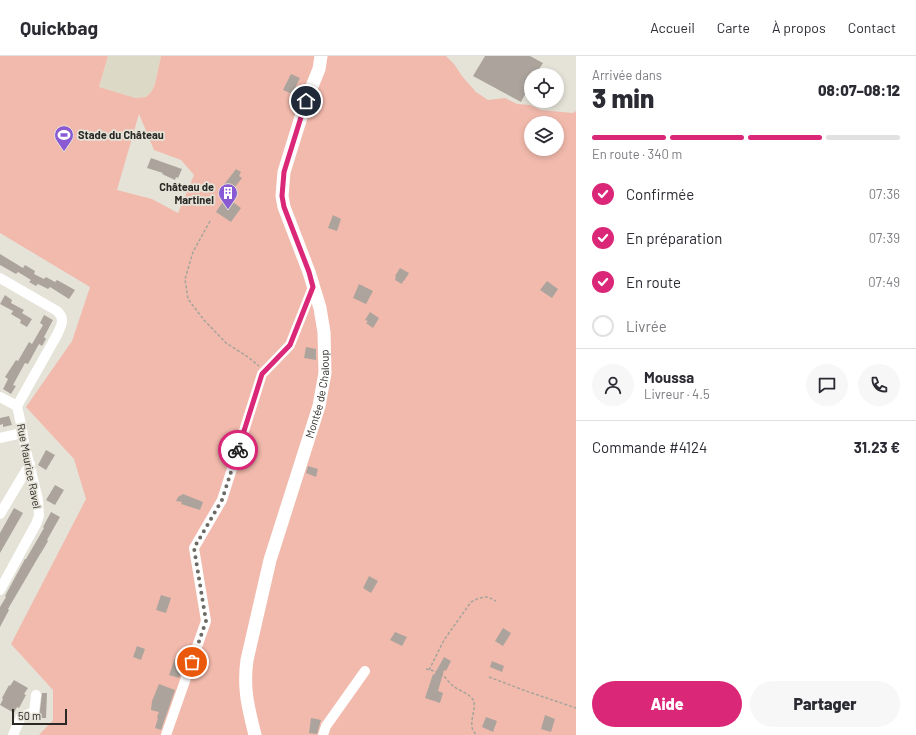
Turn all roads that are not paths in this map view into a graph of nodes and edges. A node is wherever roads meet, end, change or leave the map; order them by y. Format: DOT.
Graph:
graph roads {
  1 [pos="321,56"];
  2 [pos="1,281"];
  3 [pos="313,287"];
  4 [pos="0,397"];
  5 [pos="17,406"];
  6 [pos="22,433"];
  7 [pos="0,438"];
  8 [pos="30,464"];
  9 [pos="0,514"];
  10 [pos="0,590"];
  11 [pos="365,671"];
  12 [pos="36,695"];
  13 [pos="13,735"];
  14 [pos="166,735"];
  15 [pos="255,735"];
  16 [pos="323,735"];
  1 -- 3 [label="main road, Montée de Chaloup"];
  2 -- 5 [label="street"];
  3 -- 14 [label="street"];
  3 -- 15 [label="main road, Montée de Chaloup"];
  4 -- 5 [label="street"];
  5 -- 6 [label="street, Rue Maurice Ravel"];
  6 -- 7 [label="street"];
  6 -- 8 [label="street, Rue Maurice Ravel"];
  8 -- 9 [label="street"];
  8 -- 10 [label="street, Rue Maurice Ravel"];
  11 -- 16 [label="street"];
  12 -- 13 [label="street"];
}
